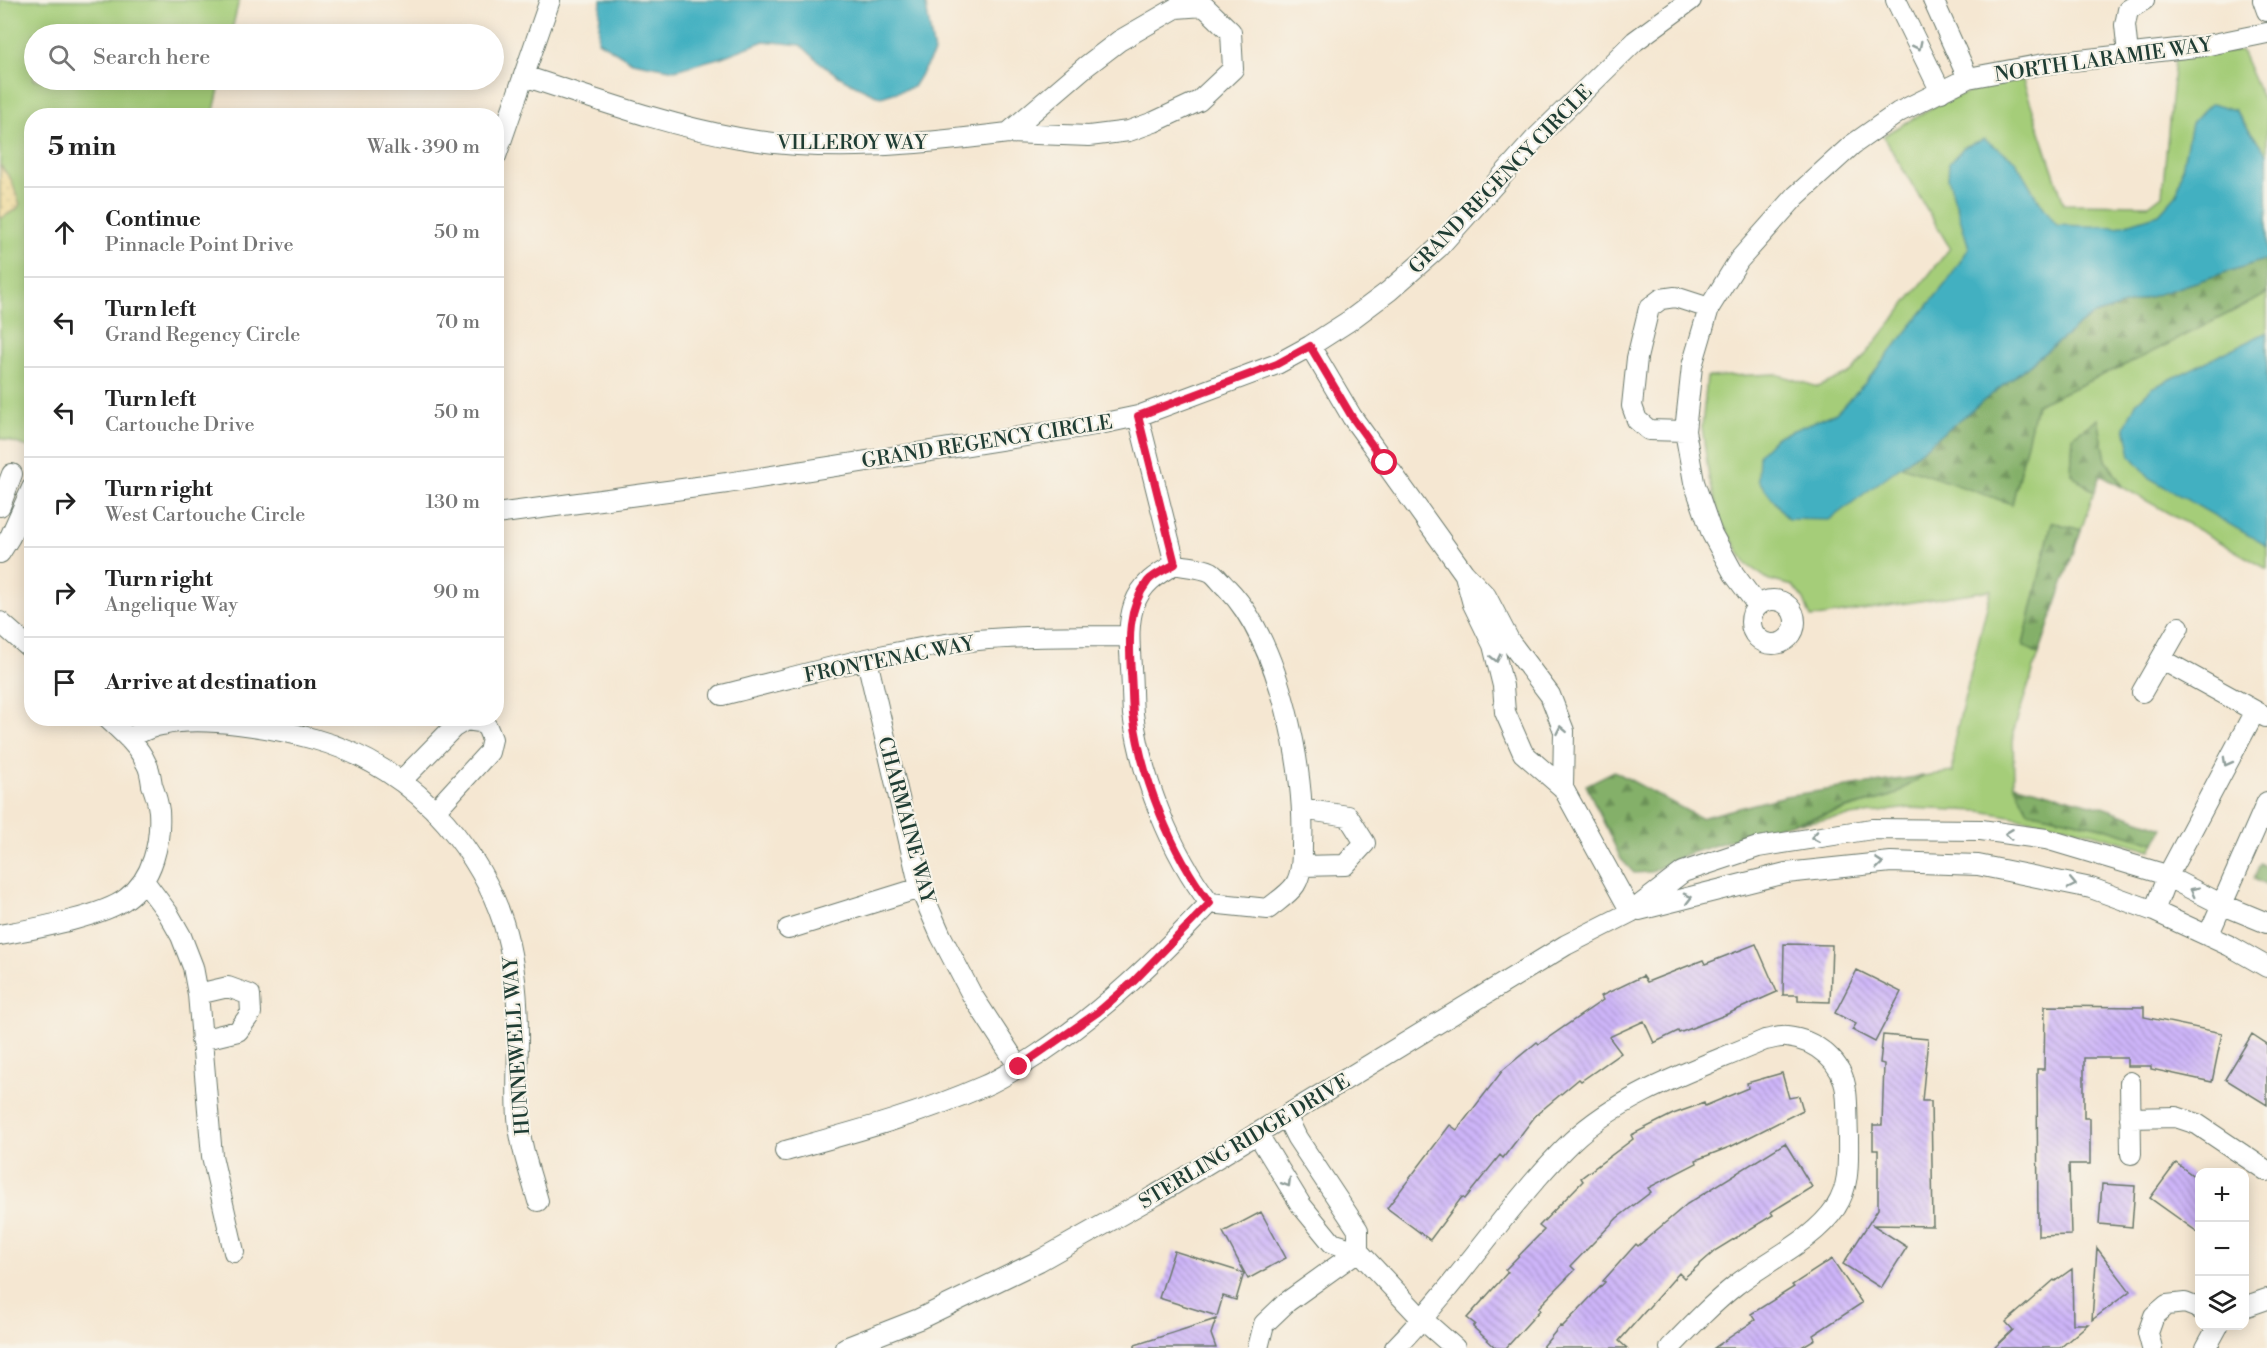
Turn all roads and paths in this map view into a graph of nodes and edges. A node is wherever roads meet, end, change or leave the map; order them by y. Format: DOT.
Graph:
graph roads {
  1 [pos="550,0"];
  2 [pos="1691,0"];
  3 [pos="1896,0"];
  4 [pos="1933,0"];
  5 [pos="2144,0"];
  6 [pos="2264,0"];
  7 [pos="2267,11"];
  8 [pos="2267,33"];
  9 [pos="2128,54"];
  10 [pos="524,76"];
  11 [pos="1968,78"];
  12 [pos="1941,92"];
  13 [pos="504,133"];
  14 [pos="1008,133"];
  15 [pos="1709,308"];
  16 [pos="1310,346"];
  17 [pos="1138,416"];
  18 [pos="1685,431"];
  19 [pos="6,472"];
  20 [pos="24,477"];
  21 [pos="0,506"];
  22 [pos="24,507"];
  23 [pos="504,513"];
  24 [pos="0,553"];
  25 [pos="1175,564"];
  26 [pos="1464,573"];
  27 [pos="1758,606"];
  28 [pos="0,622"];
  29 [pos="2179,627"];
  30 [pos="1129,636"];
  31 [pos="24,643"];
  32 [pos="2161,659"];
  33 [pos="867,660"];
  34 [pos="1531,672"];
  35 [pos="1503,686"];
  36 [pos="2142,692"];
  37 [pos="722,695"];
  38 [pos="2261,714"];
  39 [pos="115,726"];
  40 [pos="156,726"];
  41 [pos="238,726"];
  42 [pos="456,726"];
  43 [pos="485,726"];
  44 [pos="128,738"];
  45 [pos="401,781"];
  46 [pos="1563,788"];
  47 [pos="2267,802"];
  48 [pos="1302,809"];
  49 [pos="435,811"];
  50 [pos="1302,866"];
  51 [pos="2167,877"];
  52 [pos="144,881"];
  53 [pos="920,888"];
  54 [pos="1210,903"];
  55 [pos="2221,904"];
  56 [pos="2154,911"];
  57 [pos="1631,912"];
  58 [pos="2267,923"];
  59 [pos="788,930"];
  60 [pos="0,935"];
  61 [pos="2208,936"];
  62 [pos="2267,967"];
  63 [pos="198,994"];
  64 [pos="201,1040"];
  65 [pos="1019,1067"];
  66 [pos="2130,1083"];
  67 [pos="1286,1116"];
  68 [pos="2130,1118"];
  69 [pos="1257,1133"];
  70 [pos="784,1151"];
  71 [pos="2131,1154"];
  72 [pos="2267,1171"];
  73 [pos="538,1201"];
  74 [pos="1358,1251"];
  75 [pos="234,1252"];
  76 [pos="2267,1299"];
  77 [pos="2249,1305"];
  78 [pos="2195,1307"];
  79 [pos="1422,1319"];
  80 [pos="2216,1330"];
  81 [pos="845,1348"];
  82 [pos="1258,1348"];
  83 [pos="1395,1348"];
  84 [pos="1455,1348"];
  85 [pos="1670,1348"];
  86 [pos="2152,1348"];
  87 [pos="2206,1348"];
  1 -- 10 [label="street"];
  2 -- 16 [label="street, GRAND REGENCY CIRCLE"];
  3 -- 12 [label="street, one-way"];
  4 -- 11 [label="street"];
  5 -- 9 [label="street"];
  6 -- 7 [label="street"];
  8 -- 9 [label="street, NORTH LARAMIE WAY"];
  9 -- 11 [label="street, NORTH LARAMIE WAY"];
  10 -- 13 [label="street"];
  10 -- 14 [label="street, VILLEROY WAY"];
  11 -- 12 [label="street, NORTH LARAMIE WAY"];
  12 -- 15 [label="street, NORTH LARAMIE WAY"];
  14 -- 14 [label="street, VILLEROY WAY"];
  15 -- 18 [label="street, NORTH LARAMIE WAY"];
  15 -- 18 [label="street"];
  16 -- 17 [label="street, GRAND REGENCY CIRCLE"];
  16 -- 26 [label="street"];
  17 -- 23 [label="street, GRAND REGENCY CIRCLE"];
  17 -- 25 [label="street"];
  18 -- 27 [label="street, NORTH LARAMIE WAY"];
  19 -- 20 [label="street"];
  19 -- 21 [label="street"];
  22 -- 24 [label="street"];
  25 -- 30 [label="street"];
  25 -- 48 [label="street"];
  26 -- 34 [label="street"];
  26 -- 35 [label="street, one-way"];
  28 -- 31 [label="street"];
  29 -- 32 [label="street"];
  30 -- 33 [label="street, FRONTENAC WAY"];
  30 -- 54 [label="street"];
  32 -- 36 [label="street"];
  32 -- 38 [label="street"];
  33 -- 37 [label="street, FRONTENAC WAY"];
  33 -- 53 [label="street, CHARMAINE WAY"];
  34 -- 35 [label="street"];
  46 -- 34 [label="street, one-way"];
  35 -- 46 [label="street"];
  38 -- 51 [label="street, one-way"];
  39 -- 44 [label="street"];
  40 -- 44 [label="street, HUNNEWELL WAY"];
  41 -- 45 [label="street, HUNNEWELL WAY"];
  42 -- 45 [label="street"];
  43 -- 49 [label="street"];
  44 -- 52 [label="street"];
  45 -- 49 [label="street, HUNNEWELL WAY"];
  46 -- 57 [label="street"];
  47 -- 55 [label="street"];
  48 -- 50 [label="street"];
  48 -- 50 [label="street"];
  49 -- 73 [label="street, HUNNEWELL WAY"];
  50 -- 54 [label="street"];
  55 -- 51 [label="street, STERLING RIDGE DRIVE, one-way"];
  51 -- 56 [label="street"];
  51 -- 57 [label="street, STERLING RIDGE DRIVE, one-way"];
  52 -- 60 [label="street"];
  52 -- 63 [label="street"];
  53 -- 59 [label="street"];
  53 -- 65 [label="street, CHARMAINE WAY"];
  54 -- 65 [label="street"];
  55 -- 58 [label="street, STERLING RIDGE DRIVE"];
  55 -- 61 [label="street"];
  57 -- 56 [label="street, STERLING RIDGE DRIVE, one-way"];
  56 -- 61 [label="street, STERLING RIDGE DRIVE"];
  57 -- 67 [label="street, STERLING RIDGE DRIVE"];
  61 -- 62 [label="street, STERLING RIDGE DRIVE"];
  63 -- 64 [label="street"];
  63 -- 64 [label="street"];
  64 -- 75 [label="street"];
  65 -- 70 [label="street"];
  66 -- 68 [label="street"];
  67 -- 69 [label="street, STERLING RIDGE DRIVE"];
  67 -- 74 [label="street"];
  68 -- 71 [label="street"];
  68 -- 72 [label="street"];
  69 -- 74 [label="street, one-way"];
  69 -- 81 [label="street, STERLING RIDGE DRIVE"];
  74 -- 79 [label="street"];
  74 -- 82 [label="street"];
  76 -- 77 [label="street"];
  78 -- 86 [label="street"];
  79 -- 83 [label="street"];
  79 -- 84 [label="street"];
  79 -- 85 [label="street"];
  80 -- 87 [label="street"];
}
